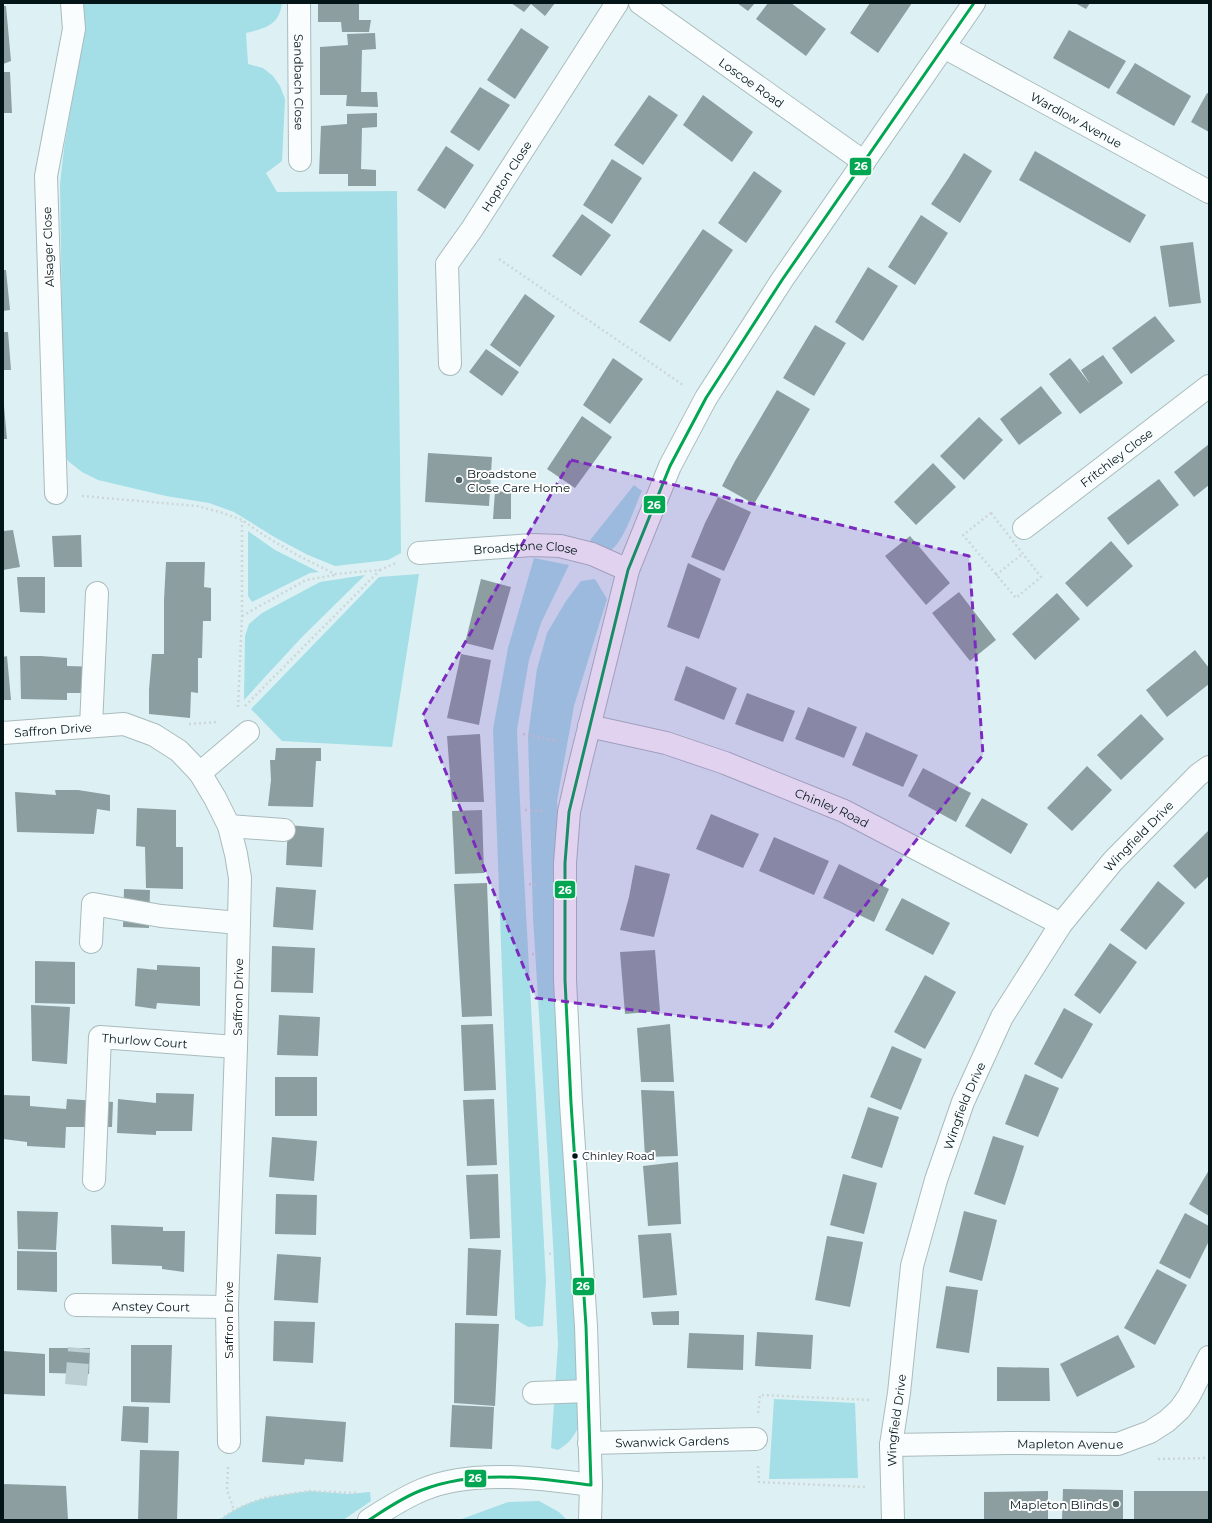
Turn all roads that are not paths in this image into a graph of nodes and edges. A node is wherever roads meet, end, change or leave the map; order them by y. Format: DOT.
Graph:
graph roads {
  1 [pos="72,3"];
  2 [pos="299,3"];
  3 [pos="616,3"];
  4 [pos="640,3"];
  5 [pos="974,3"];
  6 [pos="944,47"];
  7 [pos="300,160"];
  8 [pos="864,162"];
  9 [pos="1209,192"];
  10 [pos="450,364"];
  11 [pos="1209,386"];
  12 [pos="56,493"];
  13 [pos="1024,528"];
  14 [pos="419,553"];
  15 [pos="628,570"];
  16 [pos="97,593"];
  17 [pos="243,723"];
  18 [pos="91,726"];
  19 [pos="3,734"];
  20 [pos="586,736"];
  21 [pos="1209,767"];
  22 [pos="200,773"];
  23 [pos="229,826"];
  24 [pos="284,830"];
  25 [pos="239,923"];
  26 [pos="1061,924"];
  27 [pos="91,942"];
  28 [pos="236,1047"];
  29 [pos="94,1180"];
  30 [pos="76,1305"];
  31 [pos="227,1307"];
  32 [pos="1209,1357"];
  33 [pos="588,1391"];
  34 [pos="534,1393"];
  35 [pos="756,1439"];
  36 [pos="229,1442"];
  37 [pos="589,1442"];
  38 [pos="891,1445"];
  39 [pos="591,1485"];
  40 [pos="368,1520"];
  41 [pos="590,1520"];
  42 [pos="893,1520"];
  1 -- 12 [label="street, Alsager Close"];
  2 -- 7 [label="street, Sandbach Close"];
  3 -- 10 [label="street, Hopton Close"];
  4 -- 8 [label="street, Loscoe Road"];
  5 -- 6 [label="street"];
  6 -- 8 [label="street"];
  6 -- 9 [label="street, Wardlow Avenue"];
  8 -- 15 [label="street"];
  11 -- 13 [label="street, Fritchley Close"];
  14 -- 15 [label="street, Broadstone Close"];
  15 -- 20 [label="street"];
  16 -- 18 [label="street"];
  17 -- 22 [label="street"];
  18 -- 19 [label="street, Saffron Drive"];
  18 -- 22 [label="street, Saffron Drive"];
  20 -- 26 [label="street, Chinley Road"];
  20 -- 33 [label="street"];
  21 -- 26 [label="street, Wingfield Drive"];
  22 -- 23 [label="street, Saffron Drive"];
  23 -- 24 [label="street"];
  23 -- 25 [label="street, Saffron Drive"];
  25 -- 27 [label="street"];
  25 -- 28 [label="street, Saffron Drive"];
  26 -- 38 [label="street, Wingfield Drive"];
  28 -- 29 [label="street, Thurlow Court"];
  28 -- 31 [label="street, Saffron Drive"];
  30 -- 31 [label="street, Anstey Court"];
  31 -- 36 [label="street, Saffron Drive"];
  32 -- 38 [label="street, Mapleton Avenue"];
  33 -- 34 [label="street"];
  33 -- 37 [label="street"];
  35 -- 37 [label="street, Swanwick Gardens"];
  37 -- 39 [label="street"];
  38 -- 42 [label="street, Wingfield Drive"];
  39 -- 40 [label="street"];
  39 -- 41 [label="street"];
}
